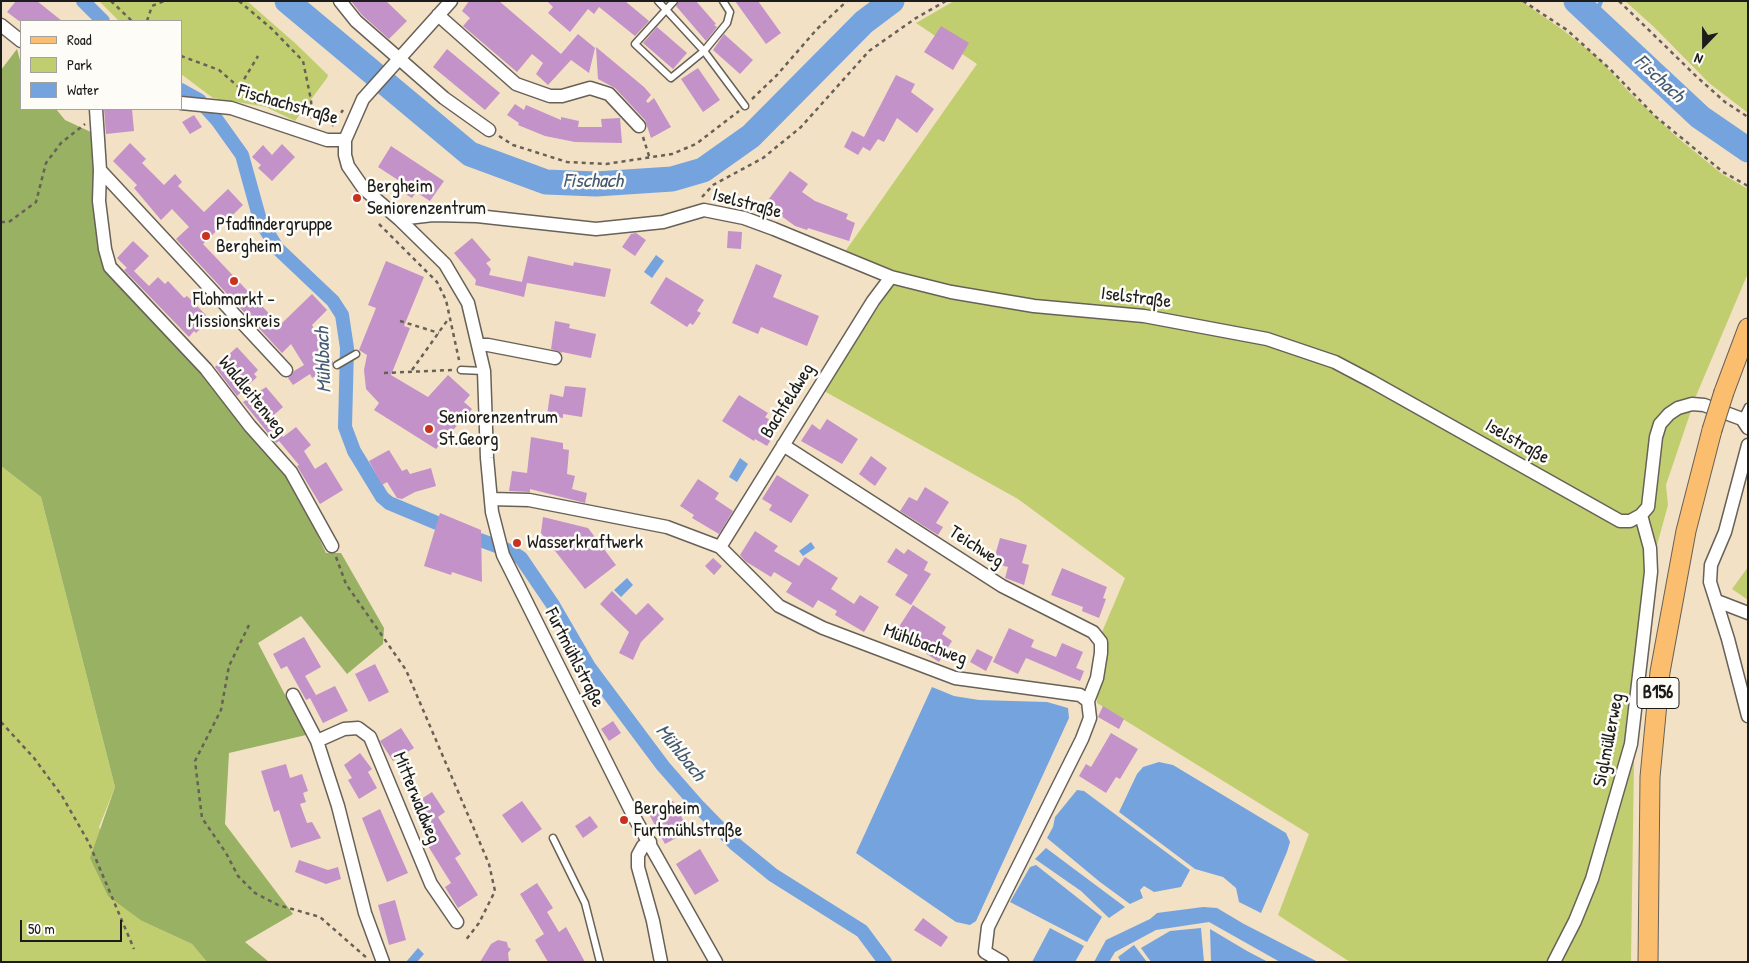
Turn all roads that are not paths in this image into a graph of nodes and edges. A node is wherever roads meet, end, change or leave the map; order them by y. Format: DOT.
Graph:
graph roads {
  1 [pos="340,1"];
  2 [pos="451,1"];
  3 [pos="658,1"];
  4 [pos="674,1"];
  5 [pos="723,1"];
  6 [pos="666,8"];
  7 [pos="438,15"];
  8 [pos="1,25"];
  9 [pos="20,40"];
  10 [pos="704,52"];
  11 [pos="400,58"];
  12 [pos="185,105"];
  13 [pos="744,106"];
  14 [pos="96,112"];
  15 [pos="639,126"];
  16 [pos="488,130"];
  17 [pos="345,140"];
  18 [pos="100,170"];
  19 [pos="399,219"];
  20 [pos="891,277"];
  21 [pos="1748,328"];
  22 [pos="478,345"];
  23 [pos="356,354"];
  24 [pos="555,358"];
  25 [pos="337,364"];
  26 [pos="286,370"];
  27 [pos="461,370"];
  28 [pos="484,370"];
  29 [pos="1748,407"];
  30 [pos="1745,424"];
  31 [pos="783,445"];
  32 [pos="1748,445"];
  33 [pos="491,499"];
  34 [pos="1641,515"];
  35 [pos="332,546"];
  36 [pos="720,547"];
  37 [pos="1717,602"];
  38 [pos="1748,613"];
  39 [pos="293,695"];
  40 [pos="1088,701"];
  41 [pos="1748,716"];
  42 [pos="317,741"];
  43 [pos="552,838"];
  44 [pos="650,842"];
  45 [pos="457,922"];
  46 [pos="383,962"];
  47 [pos="600,962"];
  48 [pos="661,962"];
  49 [pos="716,962"];
  50 [pos="1002,962"];
  51 [pos="1554,962"];
  52 [pos="1648,962"];
  1 -- 11 [label="street"];
  2 -- 7 [label="street, Fischachstraße"];
  3 -- 6 [label="lane"];
  4 -- 6 [label="lane"];
  5 -- 10 [label="lane"];
  6 -- 10 [label="lane"];
  6 -- 10 [label="lane"];
  7 -- 11 [label="street, Fischachstraße"];
  7 -- 15 [label="street"];
  8 -- 9 [label="street"];
  10 -- 13 [label="lane"];
  11 -- 16 [label="street"];
  11 -- 17 [label="street, Fischachstraße"];
  12 -- 17 [label="street, Fischachstraße"];
  14 -- 18 [label="street, Waldleitenweg"];
  17 -- 19 [label="street, Furtmühlstraße"];
  18 -- 26 [label="street"];
  18 -- 35 [label="street, Waldleitenweg"];
  19 -- 20 [label="street, Iselstraße"];
  19 -- 22 [label="street, Furtmühlstraße"];
  20 -- 31 [label="street, Bachfeldweg"];
  20 -- 34 [label="street, Iselstraße"];
  21 -- 52 [label="main road, B156, bridge"];
  22 -- 24 [label="street"];
  22 -- 28 [label="street, Furtmühlstraße"];
  23 -- 25 [label="lane"];
  27 -- 28 [label="lane"];
  28 -- 33 [label="street, Furtmühlstraße"];
  29 -- 30 [label="lane"];
  30 -- 34 [label="street"];
  31 -- 36 [label="street, Bachfeldweg"];
  31 -- 40 [label="street, Teichweg"];
  32 -- 37 [label="street"];
  33 -- 36 [label="street, Mühlbachweg"];
  33 -- 44 [label="street, Furtmühlstraße"];
  34 -- 51 [label="street, Siglmüllerweg"];
  36 -- 40 [label="street, Mühlbachweg"];
  37 -- 38 [label="street"];
  37 -- 41 [label="street"];
  39 -- 42 [label="street"];
  40 -- 50 [label="street"];
  42 -- 45 [label="street, Mitterwaldweg"];
  42 -- 46 [label="street"];
  43 -- 47 [label="lane"];
  44 -- 48 [label="street"];
  44 -- 49 [label="street, Furtmühlstraße"];
}
